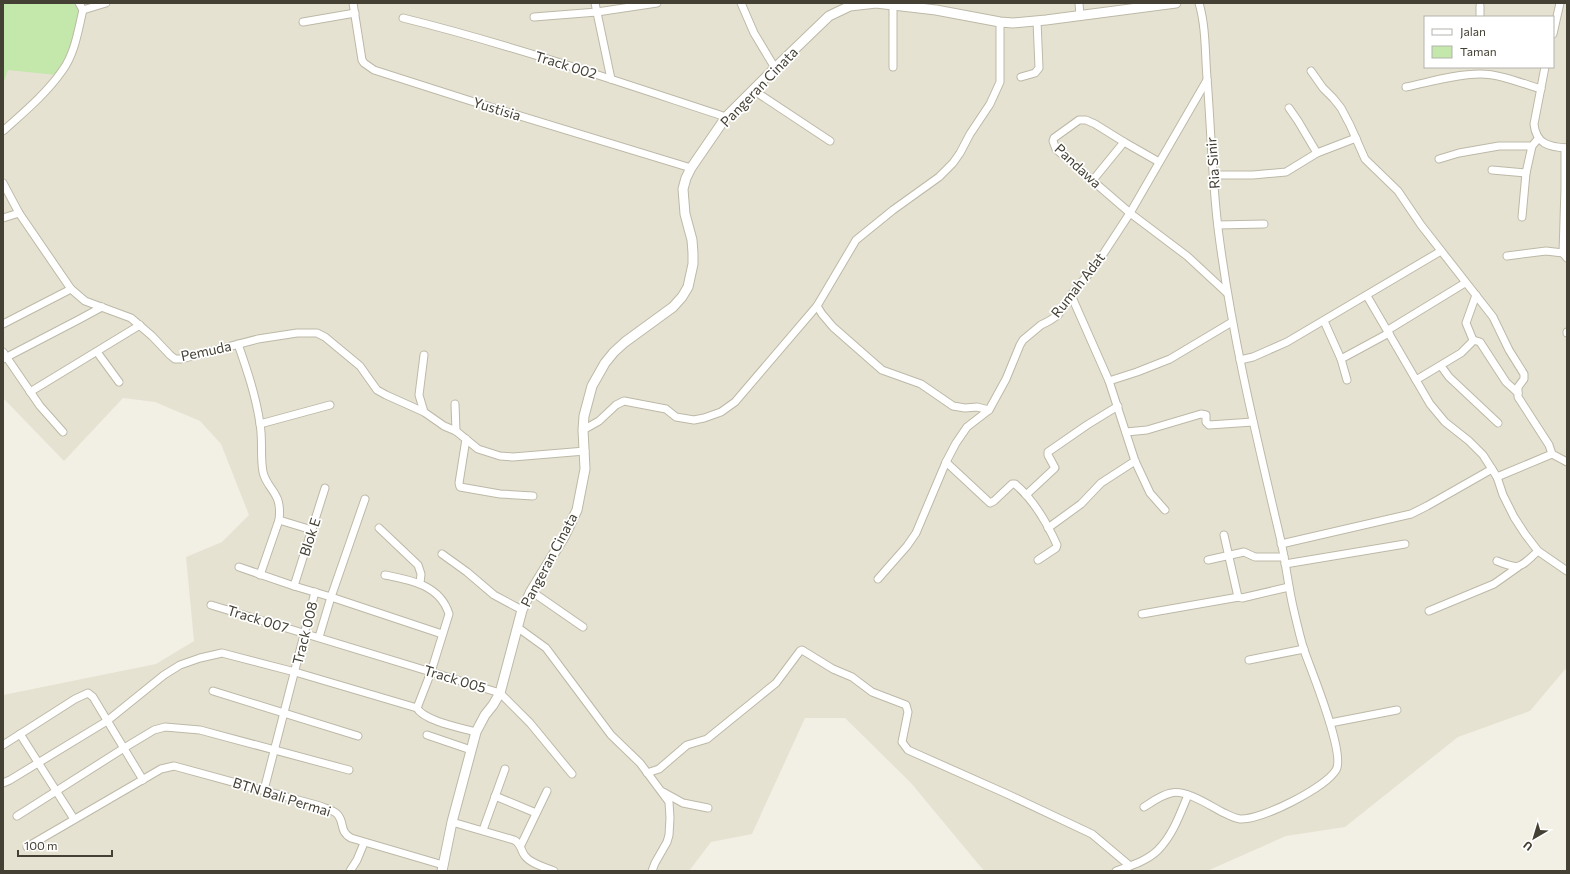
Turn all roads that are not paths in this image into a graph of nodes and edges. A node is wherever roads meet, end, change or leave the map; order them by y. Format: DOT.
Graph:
graph roads {
  1 [pos="79,3"];
  2 [pos="106,3"];
  3 [pos="353,3"];
  4 [pos="595,3"];
  5 [pos="657,3"];
  6 [pos="741,3"];
  7 [pos="877,3"];
  8 [pos="1079,3"];
  9 [pos="1176,3"];
  10 [pos="1199,3"];
  11 [pos="1560,3"];
  12 [pos="850,4"];
  13 [pos="893,5"];
  14 [pos="1152,5"];
  15 [pos="1480,6"];
  16 [pos="83,10"];
  17 [pos="597,12"];
  18 [pos="355,13"];
  19 [pos="1080,16"];
  20 [pos="1480,16"];
  21 [pos="534,17"];
  22 [pos="403,18"];
  23 [pos="1037,21"];
  24 [pos="303,22"];
  25 [pos="1000,22"];
  26 [pos="1554,30"];
  27 [pos="892,67"];
  28 [pos="775,68"];
  29 [pos="1546,68"];
  30 [pos="1480,70"];
  31 [pos="1311,71"];
  32 [pos="1021,77"];
  33 [pos="611,79"];
  34 [pos="1207,79"];
  35 [pos="1406,87"];
  36 [pos="1541,89"];
  37 [pos="753,90"];
  38 [pos="1289,108"];
  39 [pos="726,117"];
  40 [pos="3,131"];
  41 [pos="1356,138"];
  42 [pos="1538,139"];
  43 [pos="830,141"];
  44 [pos="1124,142"];
  45 [pos="1532,146"];
  46 [pos="1566,148"];
  47 [pos="1317,153"];
  48 [pos="1439,159"];
  49 [pos="1159,162"];
  50 [pos="691,168"];
  51 [pos="1492,170"];
  52 [pos="1526,174"];
  53 [pos="1214,175"];
  54 [pos="1093,180"];
  55 [pos="3,182"];
  56 [pos="1130,212"];
  57 [pos="19,213"];
  58 [pos="1522,217"];
  59 [pos="3,218"];
  60 [pos="1264,224"];
  61 [pos="1218,225"];
  62 [pos="1441,251"];
  63 [pos="1565,255"];
  64 [pos="1507,256"];
  65 [pos="1465,283"];
  66 [pos="71,289"];
  67 [pos="1227,293"];
  68 [pos="1476,295"];
  69 [pos="1072,296"];
  70 [pos="1367,296"];
  71 [pos="817,306"];
  72 [pos="102,307"];
  73 [pos="126,316"];
  74 [pos="1324,321"];
  75 [pos="1232,322"];
  76 [pos="3,324"];
  77 [pos="140,326"];
  78 [pos="1388,332"];
  79 [pos="126,334"];
  80 [pos="1473,340"];
  81 [pos="238,344"];
  82 [pos="97,352"];
  83 [pos="4,356"];
  84 [pos="424,356"];
  85 [pos="1341,359"];
  86 [pos="1240,360"];
  87 [pos="1441,366"];
  88 [pos="1347,380"];
  89 [pos="1416,380"];
  90 [pos="1109,381"];
  91 [pos="119,382"];
  92 [pos="30,392"];
  93 [pos="1518,393"];
  94 [pos="330,404"];
  95 [pos="455,404"];
  96 [pos="1118,406"];
  97 [pos="989,410"];
  98 [pos="424,412"];
  99 [pos="1253,422"];
  100 [pos="1498,423"];
  101 [pos="260,424"];
  102 [pos="583,430"];
  103 [pos="456,431"];
  104 [pos="64,432"];
  105 [pos="1126,432"];
  106 [pos="466,439"];
  107 [pos="585,451"];
  108 [pos="1552,454"];
  109 [pos="1135,461"];
  110 [pos="946,462"];
  111 [pos="1567,462"];
  112 [pos="1492,469"];
  113 [pos="1497,477"];
  114 [pos="325,488"];
  115 [pos="1026,495"];
  116 [pos="533,496"];
  117 [pos="365,499"];
  118 [pos="1165,510"];
  119 [pos="279,520"];
  120 [pos="379,528"];
  121 [pos="1048,528"];
  122 [pos="312,530"];
  123 [pos="1224,535"];
  124 [pos="1281,544"];
  125 [pos="1405,544"];
  126 [pos="1538,551"];
  127 [pos="442,554"];
  128 [pos="1228,554"];
  129 [pos="1038,560"];
  130 [pos="1208,560"];
  131 [pos="1284,561"];
  132 [pos="1497,562"];
  133 [pos="239,567"];
  134 [pos="1518,567"];
  135 [pos="1567,571"];
  136 [pos="260,575"];
  137 [pos="385,575"];
  138 [pos="878,580"];
  139 [pos="420,583"];
  140 [pos="294,586"];
  141 [pos="1289,587"];
  142 [pos="531,591"];
  143 [pos="315,592"];
  144 [pos="331,596"];
  145 [pos="1239,597"];
  146 [pos="211,605"];
  147 [pos="522,610"];
  148 [pos="1429,611"];
  149 [pos="1142,614"];
  150 [pos="517,627"];
  151 [pos="583,627"];
  152 [pos="306,633"];
  153 [pos="442,634"];
  154 [pos="319,637"];
  155 [pos="1304,649"];
  156 [pos="1248,660"];
  157 [pos="295,672"];
  158 [pos="431,672"];
  159 [pos="213,691"];
  160 [pos="500,693"];
  161 [pos="417,708"];
  162 [pos="1397,710"];
  163 [pos="285,712"];
  164 [pos="107,720"];
  165 [pos="1330,723"];
  166 [pos="476,732"];
  167 [pos="20,734"];
  168 [pos="427,734"];
  169 [pos="358,736"];
  170 [pos="3,745"];
  171 [pos="124,748"];
  172 [pos="274,749"];
  173 [pos="471,750"];
  174 [pos="38,763"];
  175 [pos="505,769"];
  176 [pos="349,770"];
  177 [pos="647,773"];
  178 [pos="572,774"];
  179 [pos="143,780"];
  180 [pos="3,783"];
  181 [pos="264,790"];
  182 [pos="57,791"];
  183 [pos="547,791"];
  184 [pos="661,791"];
  185 [pos="1188,795"];
  186 [pos="495,796"];
  187 [pos="1144,807"];
  188 [pos="708,808"];
  189 [pos="536,813"];
  190 [pos="17,816"];
  191 [pos="74,819"];
  192 [pos="452,822"];
  193 [pos="482,830"];
  194 [pos="364,843"];
  195 [pos="521,845"];
  196 [pos="27,847"];
  197 [pos="1130,866"];
  198 [pos="442,868"];
  199 [pos="350,871"];
  200 [pos="554,871"];
  201 [pos="652,871"];
  202 [pos="1116,871"];
  1 -- 16 [label="street"];
  2 -- 16 [label="street"];
  3 -- 18 [label="street, Yustisia"];
  4 -- 17 [label="street"];
  5 -- 17 [label="street"];
  6 -- 28 [label="street"];
  7 -- 12 [label="street, Pangeran Cinata"];
  7 -- 13 [label="street, Pangeran Cinata"];
  8 -- 19 [label="street"];
  9 -- 14 [label="street, Pangeran Cinata"];
  10 -- 34 [label="street, Ria Sinir"];
  11 -- 26 [label="street"];
  12 -- 28 [label="street, Pangeran Cinata"];
  13 -- 25 [label="street, Pangeran Cinata"];
  13 -- 27 [label="street"];
  14 -- 19 [label="street, Pangeran Cinata"];
  15 -- 20 [label="street"];
  16 -- 40 [label="street"];
  17 -- 21 [label="street"];
  17 -- 33 [label="street"];
  18 -- 24 [label="street"];
  18 -- 50 [label="street, Yustisia"];
  19 -- 23 [label="street, Pangeran Cinata"];
  22 -- 33 [label="street, Track 002"];
  23 -- 25 [label="street, Pangeran Cinata"];
  23 -- 32 [label="street"];
  25 -- 71 [label="street"];
  28 -- 37 [label="street, Pangeran Cinata"];
  29 -- 36 [label="street"];
  30 -- 35 [label="street"];
  30 -- 36 [label="street"];
  31 -- 41 [label="street"];
  33 -- 39 [label="street, Track 002"];
  34 -- 49 [label="street, Rumah Adat"];
  34 -- 53 [label="street, Ria Sinir"];
  36 -- 42 [label="street"];
  37 -- 39 [label="street, Pangeran Cinata"];
  37 -- 43 [label="street"];
  38 -- 47 [label="street"];
  39 -- 50 [label="street, Pangeran Cinata"];
  41 -- 47 [label="street"];
  41 -- 62 [label="street"];
  42 -- 45 [label="street"];
  42 -- 46 [label="street"];
  44 -- 49 [label="street"];
  44 -- 54 [label="street"];
  44 -- 54 [label="street, Pandawa"];
  45 -- 48 [label="street"];
  45 -- 52 [label="street"];
  46 -- 63 [label="street"];
  47 -- 53 [label="street"];
  49 -- 56 [label="street, Rumah Adat"];
  50 -- 102 [label="street, Pangeran Cinata"];
  51 -- 52 [label="street"];
  52 -- 58 [label="street"];
  53 -- 61 [label="street, Ria Sinir"];
  54 -- 56 [label="street, Pandawa"];
  55 -- 57 [label="street, Pemuda"];
  56 -- 67 [label="street, Pandawa"];
  56 -- 69 [label="street, Rumah Adat"];
  57 -- 59 [label="street"];
  57 -- 66 [label="street, Pemuda"];
  60 -- 61 [label="street"];
  61 -- 67 [label="street, Ria Sinir"];
  62 -- 65 [label="street"];
  62 -- 70 [label="street"];
  63 -- 64 [label="street"];
  65 -- 68 [label="street"];
  65 -- 78 [label="street"];
  66 -- 72 [label="street, Pemuda"];
  66 -- 76 [label="street"];
  67 -- 75 [label="street, Ria Sinir"];
  68 -- 80 [label="street"];
  68 -- 93 [label="street"];
  69 -- 90 [label="street"];
  69 -- 97 [label="street, Rumah Adat"];
  70 -- 74 [label="street"];
  70 -- 78 [label="street"];
  71 -- 97 [label="street"];
  71 -- 102 [label="street"];
  72 -- 73 [label="street, Pemuda"];
  72 -- 83 [label="street"];
  73 -- 77 [label="street, Pemuda"];
  73 -- 79 [label="street"];
  74 -- 85 [label="street"];
  74 -- 86 [label="street"];
  75 -- 86 [label="street, Ria Sinir"];
  75 -- 90 [label="street"];
  77 -- 79 [label="street"];
  77 -- 81 [label="street, Pemuda"];
  78 -- 85 [label="street"];
  78 -- 89 [label="street"];
  79 -- 82 [label="street"];
  80 -- 87 [label="street"];
  80 -- 93 [label="street"];
  81 -- 98 [label="street, Pemuda"];
  81 -- 101 [label="street"];
  82 -- 91 [label="street"];
  82 -- 92 [label="street"];
  83 -- 92 [label="street"];
  84 -- 98 [label="street"];
  85 -- 88 [label="street"];
  86 -- 99 [label="street, Ria Sinir"];
  87 -- 89 [label="street"];
  87 -- 100 [label="street"];
  89 -- 112 [label="street"];
  90 -- 96 [label="street"];
  92 -- 104 [label="street"];
  93 -- 108 [label="street"];
  94 -- 101 [label="street"];
  95 -- 103 [label="street"];
  96 -- 105 [label="street"];
  96 -- 115 [label="street"];
  97 -- 110 [label="street, Rumah Adat"];
  98 -- 103 [label="street"];
  99 -- 105 [label="street"];
  99 -- 124 [label="street, Ria Sinir"];
  101 -- 119 [label="street"];
  102 -- 107 [label="street, Pangeran Cinata"];
  103 -- 106 [label="street"];
  105 -- 109 [label="street"];
  106 -- 107 [label="street"];
  106 -- 116 [label="street"];
  107 -- 142 [label="street, Pangeran Cinata"];
  108 -- 111 [label="street"];
  108 -- 113 [label="street"];
  109 -- 118 [label="street"];
  109 -- 121 [label="street"];
  110 -- 115 [label="street"];
  110 -- 138 [label="street, Rumah Adat"];
  112 -- 113 [label="street"];
  112 -- 124 [label="street"];
  113 -- 126 [label="street"];
  114 -- 122 [label="street, Blok E"];
  115 -- 121 [label="street"];
  117 -- 144 [label="street, Track 008"];
  119 -- 122 [label="street"];
  119 -- 136 [label="street"];
  120 -- 139 [label="street"];
  121 -- 129 [label="street"];
  122 -- 140 [label="street, Blok E"];
  123 -- 128 [label="street"];
  124 -- 131 [label="street, Ria Sinir"];
  125 -- 131 [label="street"];
  126 -- 134 [label="street"];
  126 -- 135 [label="street"];
  127 -- 147 [label="street"];
  128 -- 130 [label="street"];
  128 -- 131 [label="street"];
  128 -- 145 [label="street"];
  131 -- 141 [label="street, Ria Sinir"];
  132 -- 134 [label="street"];
  133 -- 136 [label="street"];
  134 -- 148 [label="street"];
  136 -- 140 [label="street"];
  137 -- 139 [label="street"];
  139 -- 153 [label="street"];
  140 -- 143 [label="street"];
  141 -- 145 [label="street"];
  141 -- 155 [label="street, Ria Sinir"];
  142 -- 147 [label="street, Pangeran Cinata"];
  142 -- 151 [label="street"];
  143 -- 144 [label="street, Track 008"];
  143 -- 152 [label="street, Track 008"];
  144 -- 153 [label="street"];
  144 -- 154 [label="street"];
  145 -- 149 [label="street"];
  146 -- 152 [label="street, Track 007"];
  147 -- 150 [label="street, Pangeran Cinata"];
  150 -- 160 [label="street, Pangeran Cinata"];
  150 -- 177 [label="street"];
  152 -- 154 [label="street, Track 005"];
  152 -- 157 [label="street, Track 008"];
  153 -- 158 [label="street"];
  154 -- 158 [label="street, Track 005"];
  155 -- 156 [label="street"];
  155 -- 165 [label="street, Ria Sinir"];
  157 -- 161 [label="street"];
  157 -- 163 [label="street, Track 008"];
  157 -- 164 [label="street"];
  158 -- 160 [label="street, Track 005"];
  158 -- 161 [label="street"];
  159 -- 163 [label="street"];
  160 -- 166 [label="street, Pangeran Cinata"];
  160 -- 178 [label="street, Track 005"];
  161 -- 166 [label="street"];
  162 -- 165 [label="street"];
  163 -- 169 [label="street"];
  163 -- 172 [label="street, Track 008"];
  164 -- 167 [label="street"];
  164 -- 171 [label="street"];
  164 -- 174 [label="street"];
  165 -- 185 [label="street, Ria Sinir"];
  166 -- 173 [label="street, Pangeran Cinata"];
  167 -- 170 [label="street"];
  167 -- 174 [label="street"];
  168 -- 173 [label="street"];
  171 -- 172 [label="street"];
  171 -- 179 [label="street"];
  171 -- 182 [label="street"];
  172 -- 176 [label="street"];
  172 -- 181 [label="street, Track 008"];
  173 -- 192 [label="street, Pangeran Cinata"];
  174 -- 180 [label="street"];
  174 -- 182 [label="street"];
  175 -- 186 [label="street"];
  177 -- 184 [label="street"];
  177 -- 197 [label="street"];
  179 -- 181 [label="street, BTN Bali Permai"];
  179 -- 191 [label="street, BTN Bali Permai"];
  181 -- 194 [label="street, BTN Bali Permai"];
  182 -- 190 [label="street"];
  182 -- 191 [label="street"];
  183 -- 189 [label="street"];
  184 -- 188 [label="street"];
  184 -- 201 [label="street"];
  185 -- 187 [label="street"];
  185 -- 197 [label="street"];
  186 -- 189 [label="street"];
  186 -- 193 [label="street"];
  189 -- 195 [label="street"];
  191 -- 196 [label="street, BTN Bali Permai"];
  192 -- 193 [label="street"];
  192 -- 198 [label="street, Pangeran Cinata"];
  193 -- 195 [label="street"];
  194 -- 198 [label="street, BTN Bali Permai"];
  194 -- 199 [label="street"];
  195 -- 200 [label="street"];
  197 -- 202 [label="street"];
}
